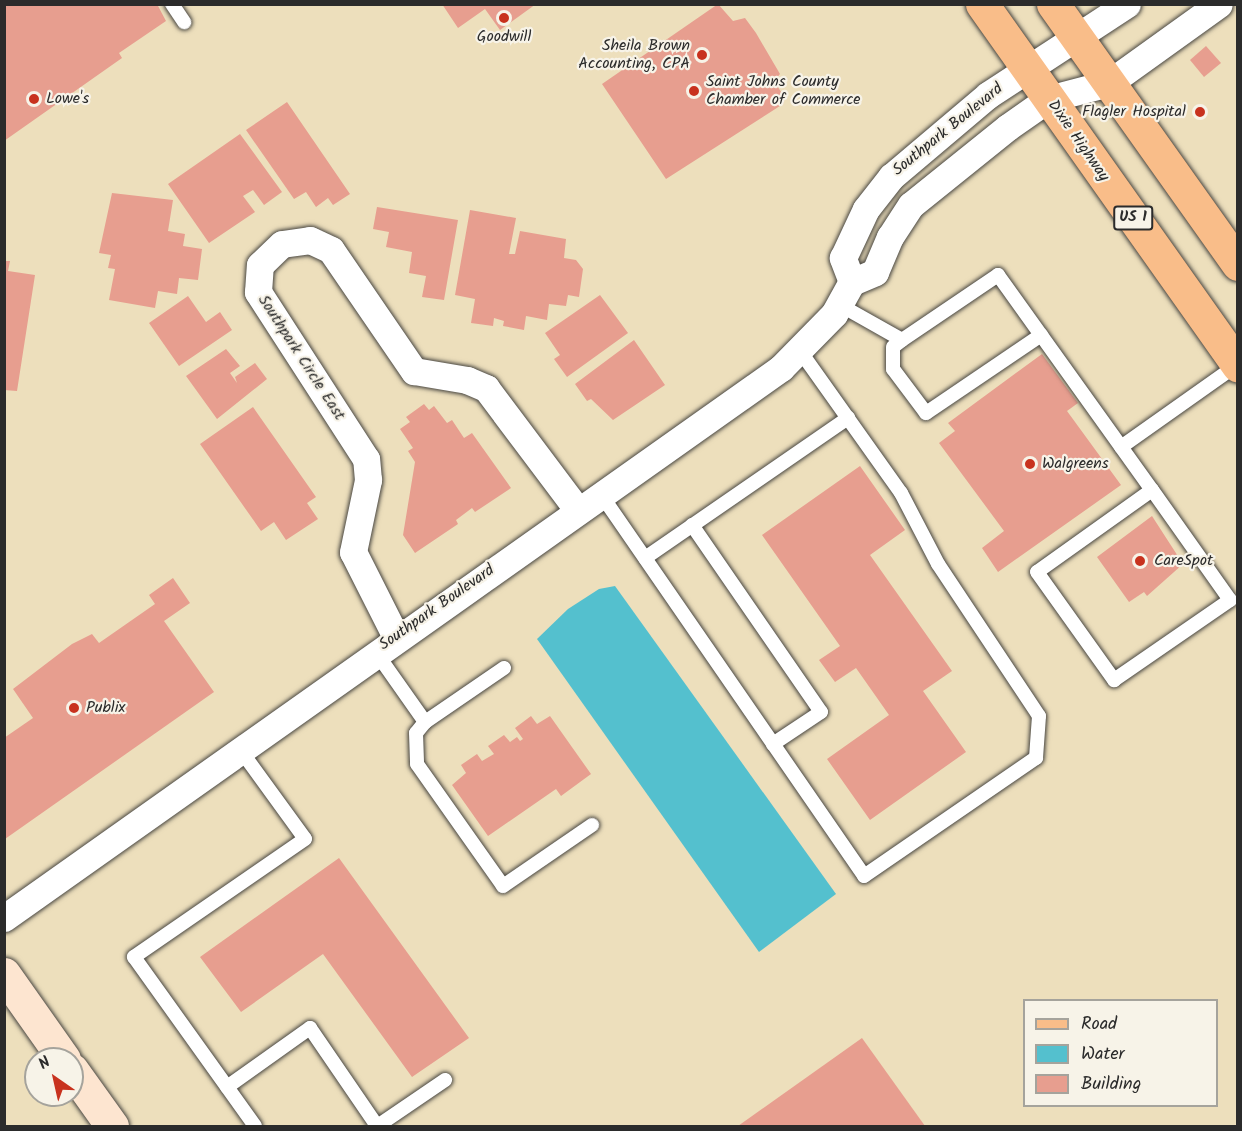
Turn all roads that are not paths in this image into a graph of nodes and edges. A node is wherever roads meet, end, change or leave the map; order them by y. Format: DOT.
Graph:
graph roads {
  1 [pos="172,4"];
  2 [pos="982,4"];
  3 [pos="1053,4"];
  4 [pos="1127,4"];
  5 [pos="1219,4"];
  6 [pos="184,22"];
  7 [pos="1078,39"];
  8 [pos="1027,69"];
  9 [pos="1109,83"];
  10 [pos="1048,99"];
  11 [pos="1238,264"];
  12 [pos="846,293"];
  13 [pos="1041,334"];
  14 [pos="902,340"];
  15 [pos="800,351"];
  16 [pos="1237,365"];
  17 [pos="848,418"];
  18 [pos="1120,447"];
  19 [pos="1152,490"];
  20 [pos="600,493"];
  21 [pos="577,509"];
  22 [pos="692,525"];
  23 [pos="645,558"];
  24 [pos="386,644"];
  25 [pos="504,668"];
  26 [pos="425,722"];
  27 [pos="773,744"];
  28 [pos="239,748"];
  29 [pos="592,825"];
  30 [pos="4,918"];
  31 [pos="4,974"];
  32 [pos="56,1047"];
  33 [pos="445,1080"];
  34 [pos="84,1087"];
  35 [pos="227,1087"];
  36 [pos="112,1126"];
  37 [pos="255,1126"];
  38 [pos="378,1126"];
  1 -- 6 [label="lane"];
  2 -- 8 [label="main road, Dixie Highway / US 1"];
  3 -- 7 [label="main road"];
  4 -- 7 [label="street, Southpark Boulevard"];
  5 -- 9 [label="street"];
  7 -- 8 [label="street, Southpark Boulevard"];
  7 -- 9 [label="main road"];
  8 -- 10 [label="main road, Dixie Highway / US 1"];
  8 -- 12 [label="street, Southpark Boulevard"];
  9 -- 10 [label="street, Southpark Boulevard"];
  9 -- 11 [label="main road"];
  10 -- 12 [label="street, Southpark Boulevard"];
  10 -- 16 [label="main road, Dixie Highway / US 1"];
  12 -- 14 [label="lane"];
  12 -- 15 [label="street, Southpark Boulevard"];
  13 -- 14 [label="lane"];
  13 -- 14 [label="lane"];
  13 -- 18 [label="lane"];
  15 -- 17 [label="lane"];
  15 -- 20 [label="street, Southpark Boulevard"];
  16 -- 18 [label="lane"];
  17 -- 22 [label="lane"];
  17 -- 27 [label="lane"];
  18 -- 19 [label="lane"];
  19 -- 19 [label="lane"];
  20 -- 21 [label="street, Southpark Boulevard"];
  20 -- 23 [label="lane"];
  21 -- 24 [label="street, Southpark Boulevard"];
  21 -- 24 [label="street, Southpark Circle East"];
  22 -- 23 [label="lane"];
  22 -- 27 [label="lane"];
  23 -- 27 [label="lane"];
  24 -- 26 [label="lane"];
  24 -- 28 [label="street, Southpark Boulevard"];
  25 -- 26 [label="lane"];
  26 -- 29 [label="lane"];
  28 -- 30 [label="street, Southpark Boulevard"];
  28 -- 35 [label="lane"];
  31 -- 32 [label="main road"];
  33 -- 38 [label="lane"];
  34 -- 36 [label="main road"];
  35 -- 37 [label="lane"];
  35 -- 38 [label="lane"];
}
